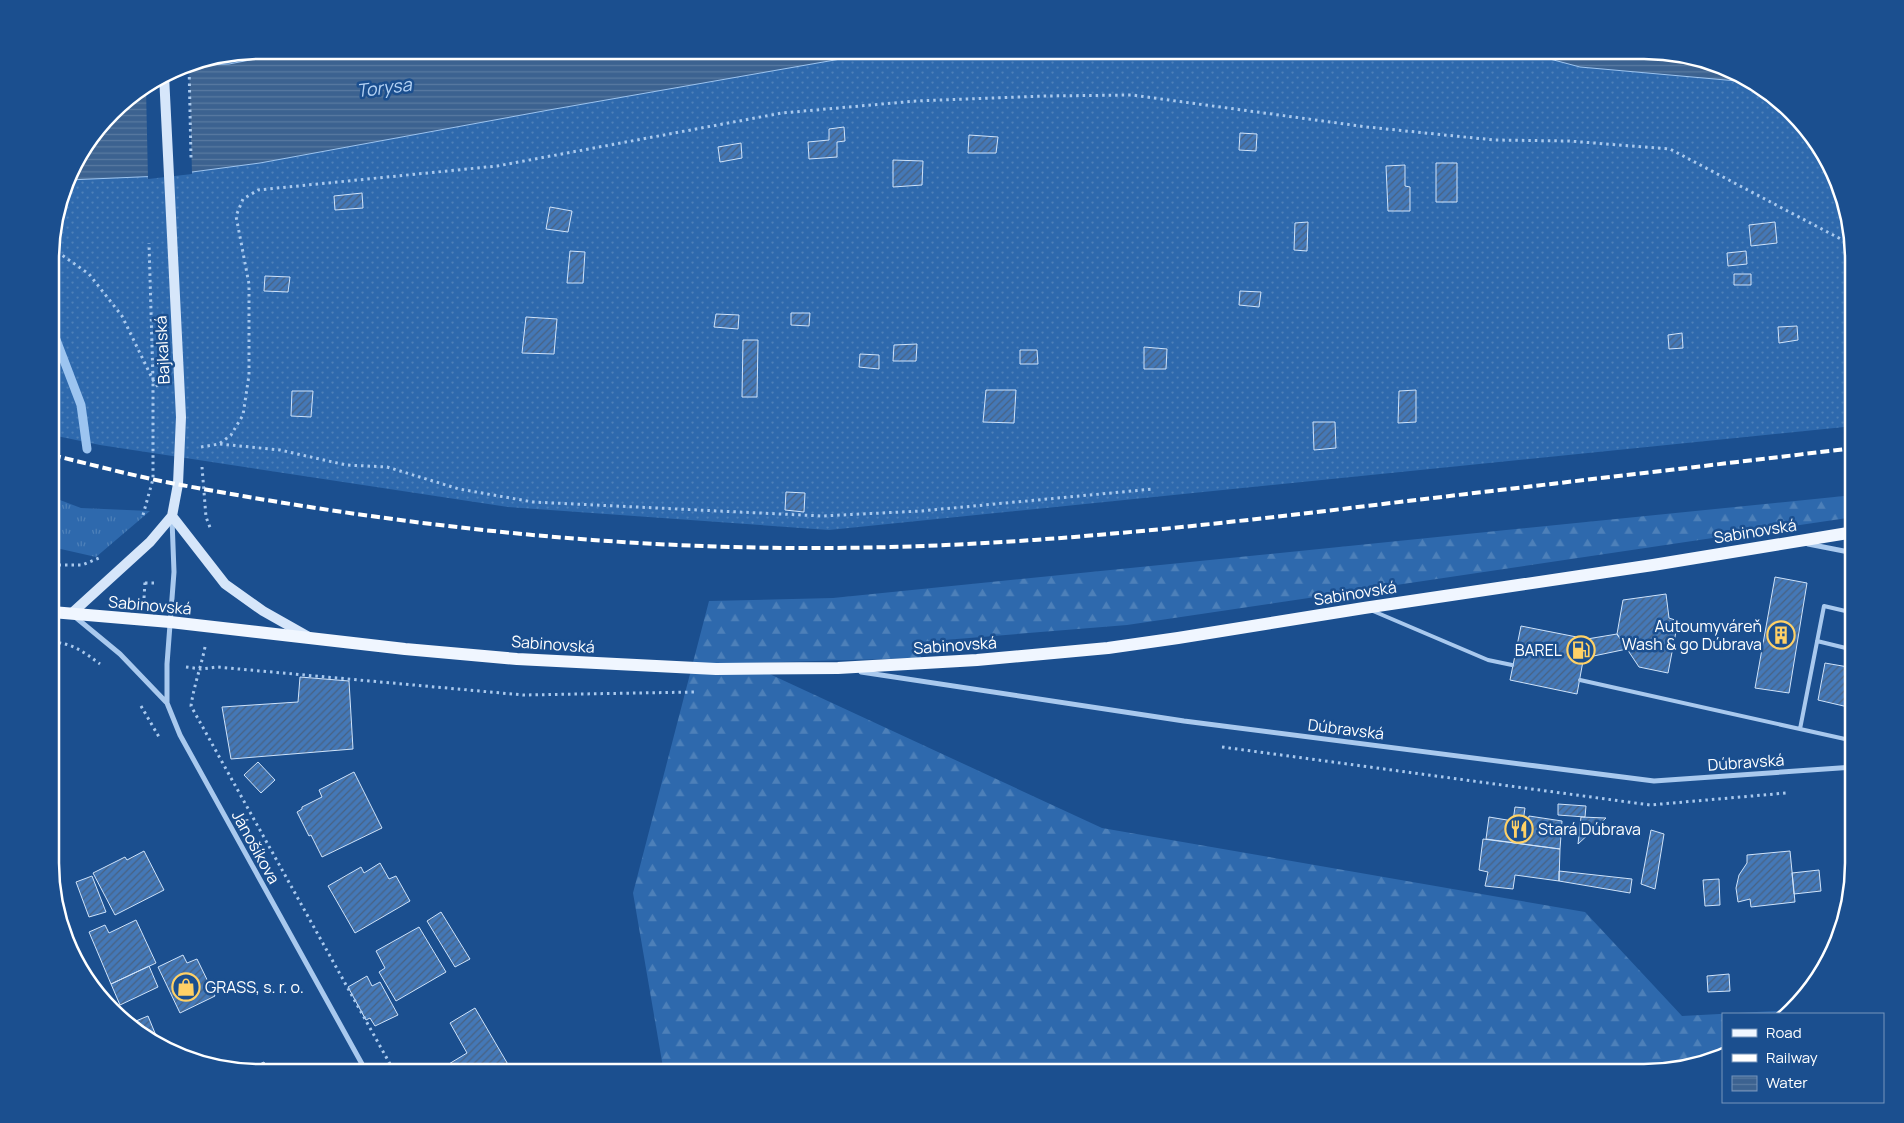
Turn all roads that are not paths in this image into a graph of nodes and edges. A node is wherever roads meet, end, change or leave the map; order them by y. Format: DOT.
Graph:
graph roads {
  1 [pos="164,83"];
  2 [pos="172,516"];
  3 [pos="1845,533"];
  4 [pos="1792,541"];
  5 [pos="1845,551"];
  6 [pos="1364,608"];
  7 [pos="1845,611"];
  8 [pos="59,613"];
  9 [pos="71,614"];
  10 [pos="170,622"];
  11 [pos="312,638"];
  12 [pos="1817,641"];
  13 [pos="1845,648"];
  14 [pos="1512,665"];
  15 [pos="838,668"];
  16 [pos="1580,680"];
  17 [pos="167,703"];
  18 [pos="1800,729"];
  19 [pos="1845,739"];
  20 [pos="1845,768"];
  21 [pos="362,1064"];
  1 -- 2 [label="street, Bajkalská"];
  2 -- 9 [label="street"];
  2 -- 10 [label="street, Bajkalská"];
  2 -- 11 [label="street"];
  3 -- 4 [label="main road, Sabinovská"];
  4 -- 5 [label="street"];
  4 -- 6 [label="main road, Sabinovská"];
  6 -- 14 [label="lane"];
  6 -- 15 [label="main road, Sabinovská"];
  7 -- 12 [label="lane"];
  8 -- 9 [label="main road, Sabinovská"];
  9 -- 10 [label="main road, Sabinovská"];
  9 -- 17 [label="street"];
  10 -- 11 [label="main road, Sabinovská"];
  10 -- 17 [label="street, Jánošíkova"];
  11 -- 15 [label="main road, Sabinovská"];
  12 -- 13 [label="lane"];
  12 -- 18 [label="lane"];
  15 -- 20 [label="street, Dúbravská"];
  16 -- 18 [label="lane"];
  17 -- 21 [label="street, Jánošíkova"];
  18 -- 19 [label="lane"];
}
